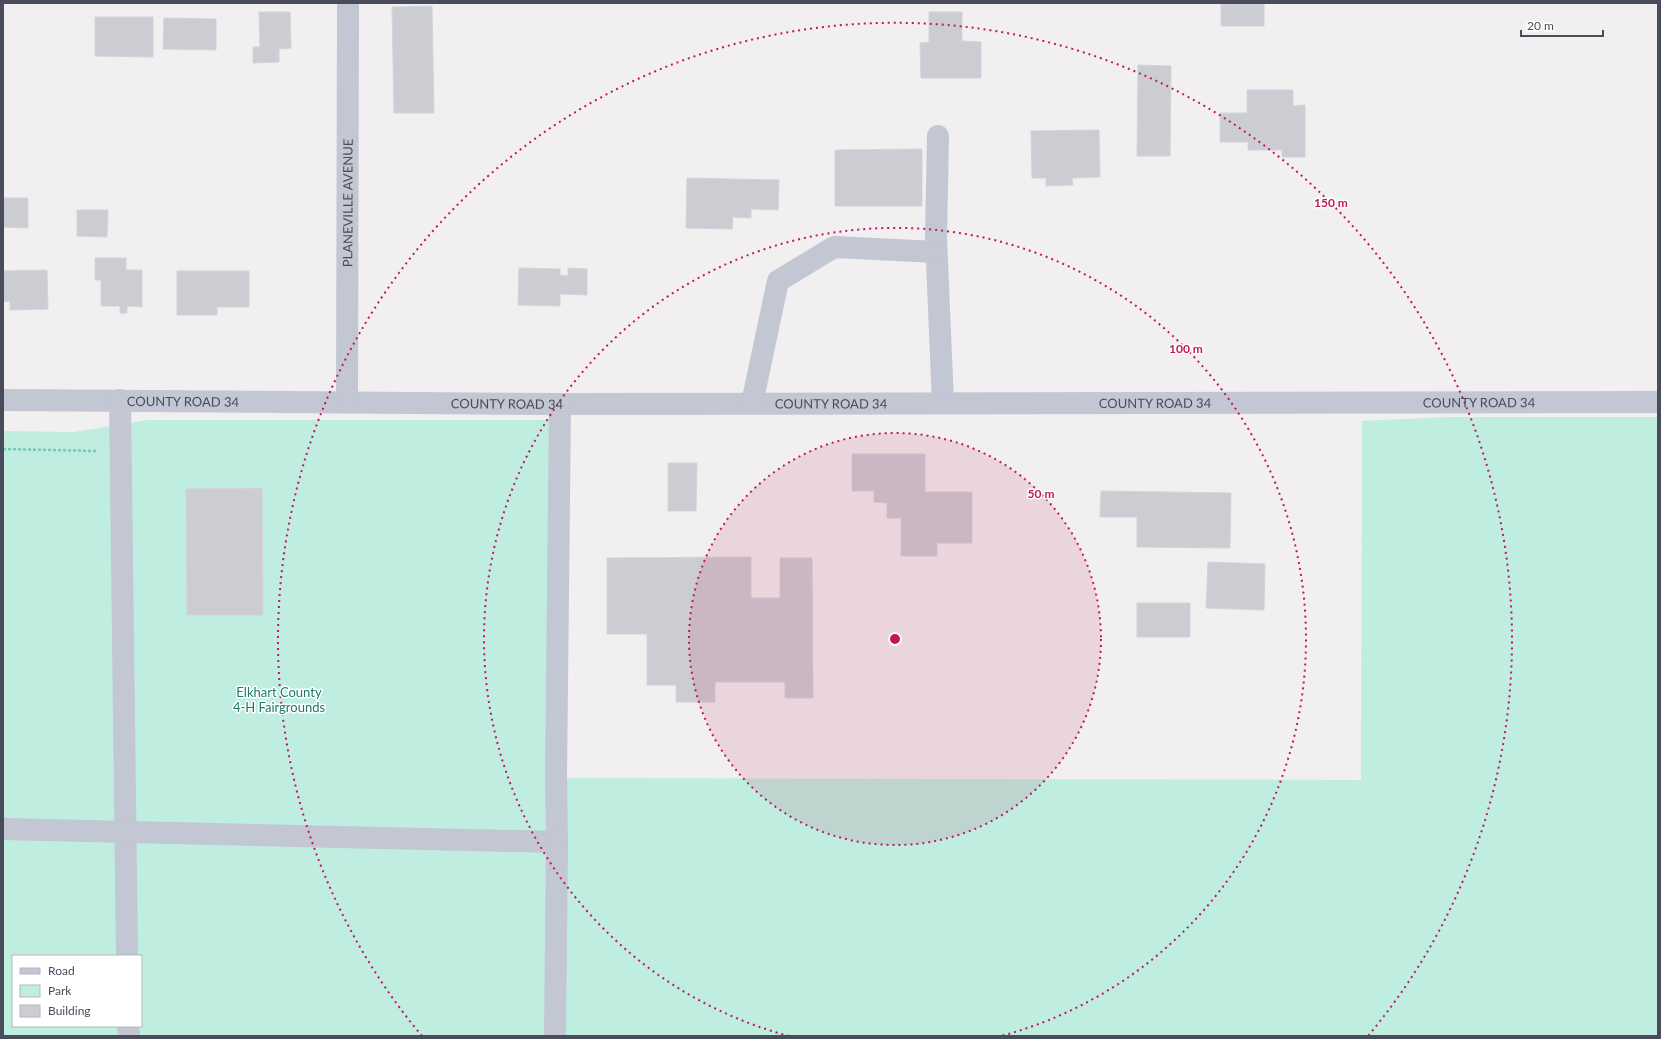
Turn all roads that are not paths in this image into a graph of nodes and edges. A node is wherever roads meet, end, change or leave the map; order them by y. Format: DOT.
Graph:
graph roads {
  1 [pos="348,3"];
  2 [pos="938,136"];
  3 [pos="936,252"];
  4 [pos="3,400"];
  5 [pos="120,400"];
  6 [pos="347,402"];
  7 [pos="1658,402"];
  8 [pos="943,403"];
  9 [pos="560,404"];
  10 [pos="752,404"];
  11 [pos="3,829"];
  12 [pos="126,833"];
  13 [pos="557,842"];
  14 [pos="128,955"];
  15 [pos="555,1036"];
  1 -- 6 [label="street, PLANEVILLE AVENUE"];
  2 -- 3 [label="street"];
  3 -- 8 [label="street"];
  3 -- 10 [label="street"];
  4 -- 5 [label="street, COUNTY ROAD 34"];
  5 -- 6 [label="street, COUNTY ROAD 34"];
  5 -- 12 [label="street"];
  6 -- 9 [label="street, COUNTY ROAD 34"];
  7 -- 8 [label="street, COUNTY ROAD 34"];
  8 -- 10 [label="street, COUNTY ROAD 34"];
  9 -- 10 [label="street, COUNTY ROAD 34"];
  9 -- 13 [label="street"];
  11 -- 12 [label="street"];
  12 -- 13 [label="street"];
  12 -- 14 [label="street"];
  13 -- 15 [label="street"];
}
